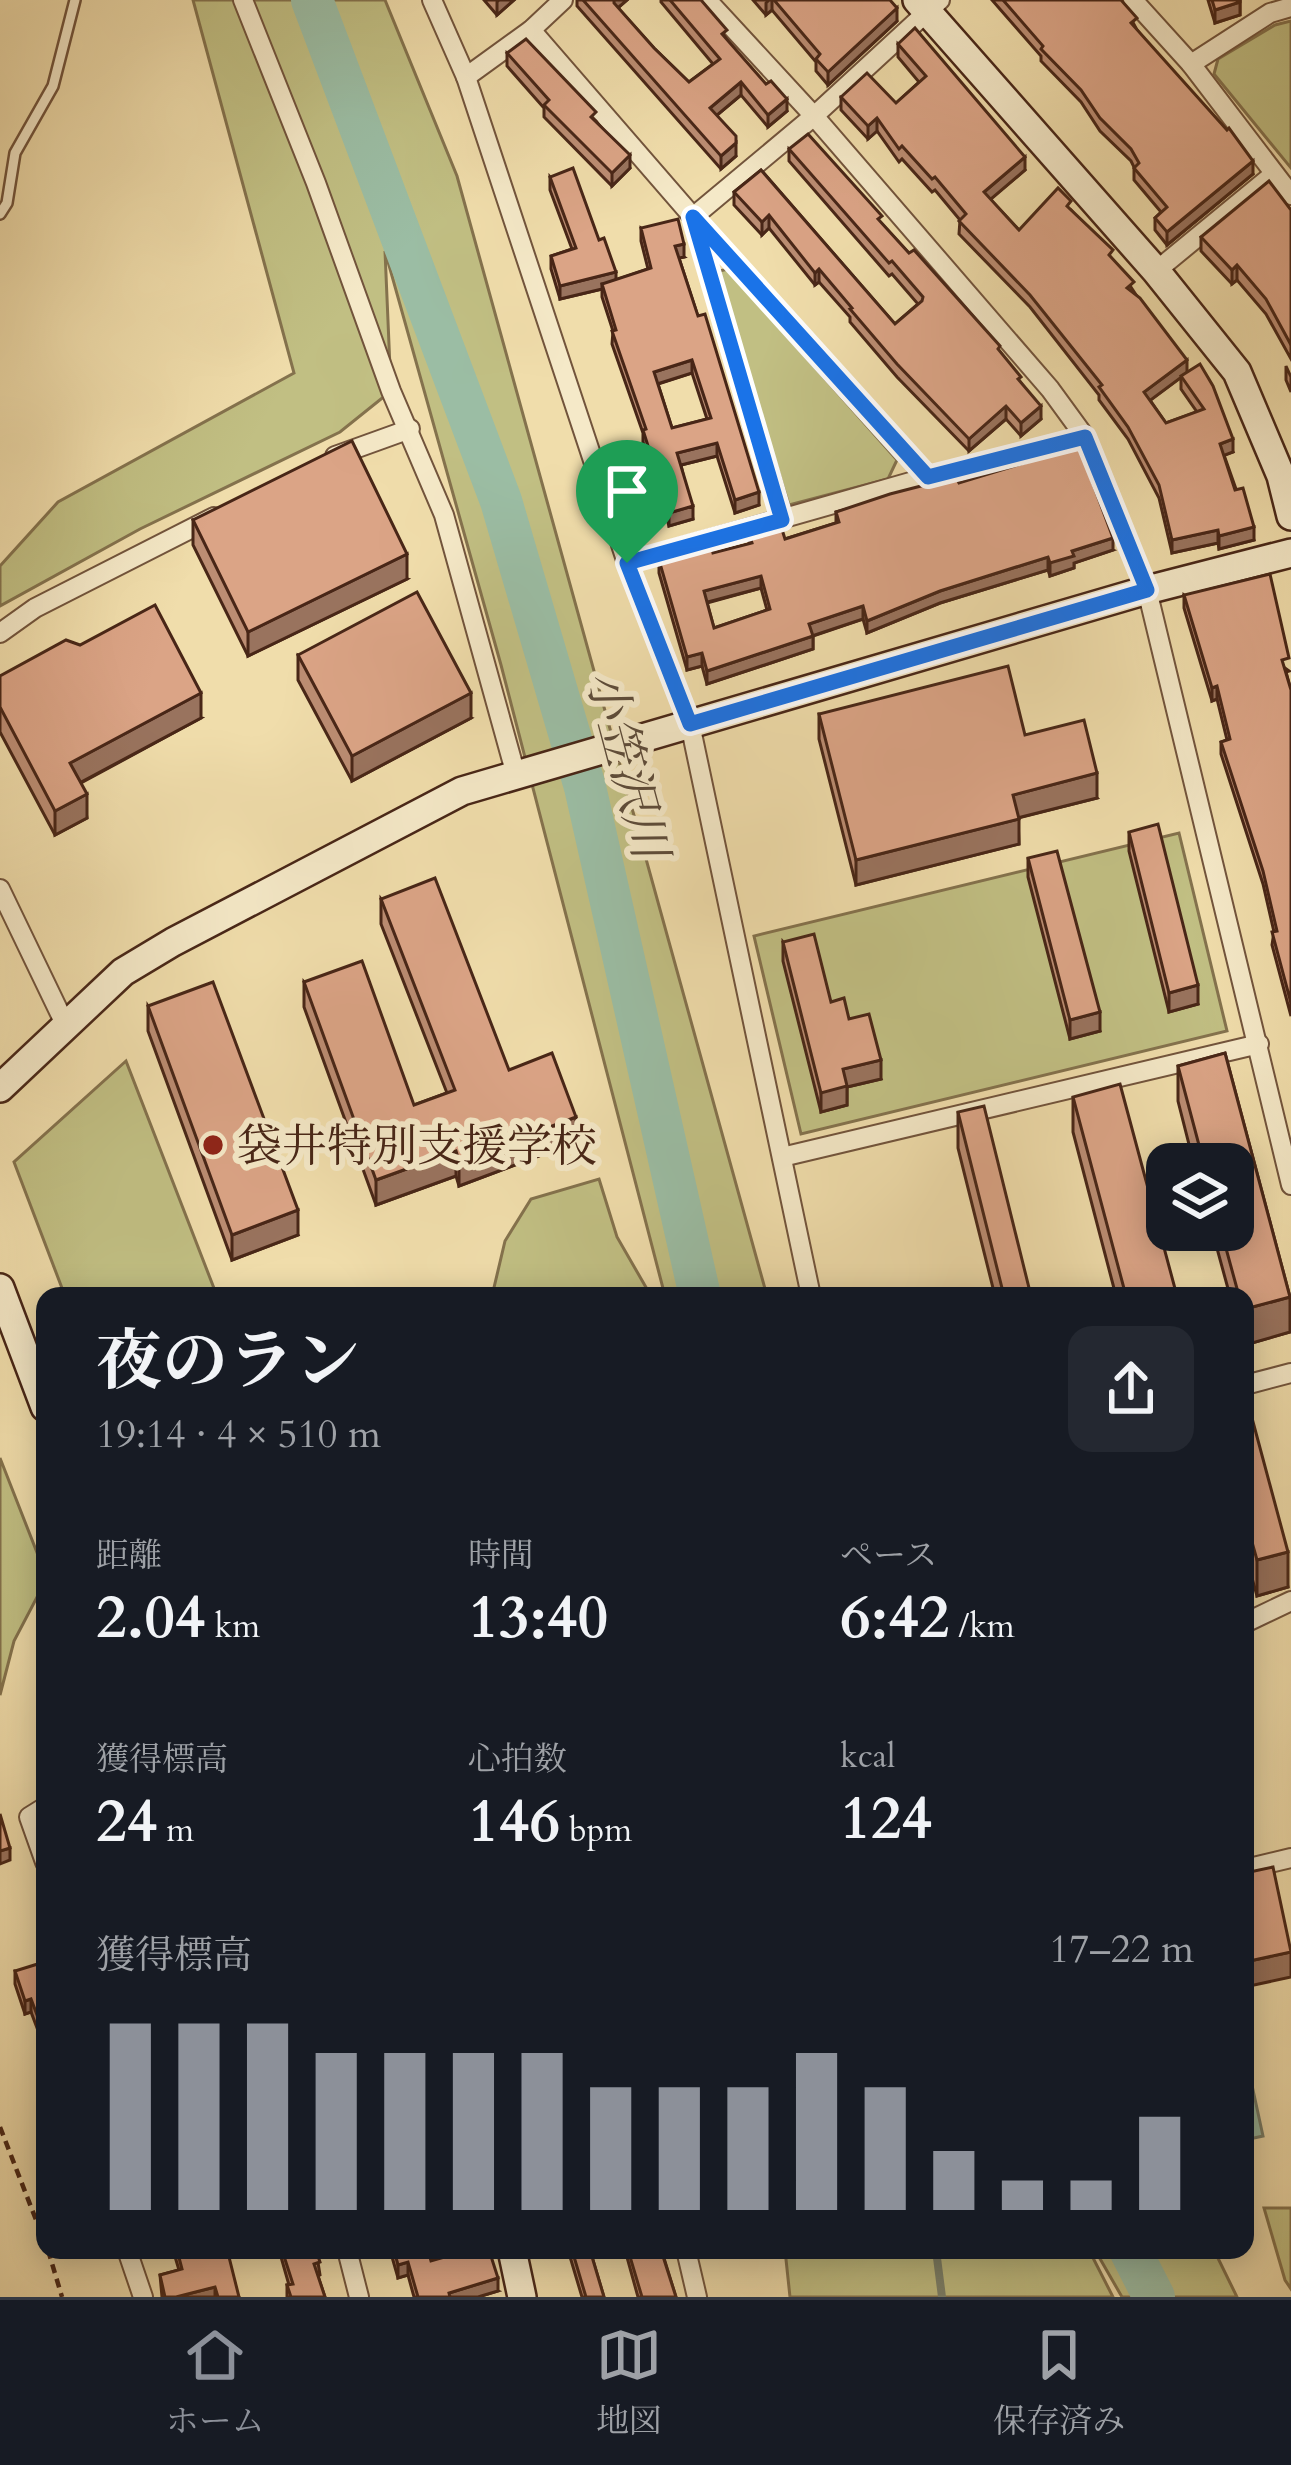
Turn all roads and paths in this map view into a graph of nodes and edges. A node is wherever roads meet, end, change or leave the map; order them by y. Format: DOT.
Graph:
graph roads {
  1 [pos="75,0"];
  2 [pos="243,0"];
  3 [pos="431,0"];
  4 [pos="563,0"];
  5 [pos="707,0"];
  6 [pos="1133,0"];
  7 [pos="928,4"];
  8 [pos="1291,7"];
  9 [pos="531,30"];
  10 [pos="1191,64"];
  11 [pos="466,77"];
  12 [pos="814,116"];
  13 [pos="1274,174"];
  14 [pos="1291,195"];
  15 [pos="0,214"];
  16 [pos="693,217"];
  17 [pos="1156,271"];
  18 [pos="410,429"];
  19 [pos="1085,437"];
  20 [pos="321,461"];
  21 [pos="928,477"];
  22 [pos="241,502"];
  23 [pos="1291,516"];
  24 [pos="782,520"];
  25 [pos="1291,553"];
  26 [pos="627,563"];
  27 [pos="1147,590"];
  28 [pos="0,633"];
  29 [pos="681,726"];
  30 [pos="516,775"];
  31 [pos="0,889"];
  32 [pos="66,1026"];
  33 [pos="1259,1045"];
  34 [pos="0,1088"];
  35 [pos="782,1157"];
  36 [pos="1291,1185"];
  37 [pos="809,1287"];
  38 [pos="0,1288"];
  39 [pos="1291,1373"];
  40 [pos="1254,1382"];
  41 [pos="36,1383"];
  42 [pos="1291,1601"];
  43 [pos="1254,1619"];
  44 [pos="36,1813"];
  45 [pos="36,1838"];
  46 [pos="1291,1858"];
  47 [pos="1254,1868"];
  48 [pos="0,2127"];
  49 [pos="36,2221"];
  50 [pos="50,2259"];
  51 [pos="130,2259"];
  52 [pos="349,2259"];
  53 [pos="514,2259"];
  54 [pos="688,2259"];
  55 [pos="62,2297"];
  56 [pos="143,2297"];
  57 [pos="359,2297"];
  58 [pos="522,2297"];
  59 [pos="697,2297"];
  1 -- 15 [label="lane"];
  2 -- 18 [label="street"];
  3 -- 11 [label="street"];
  4 -- 9 [label="street"];
  5 -- 12 [label="street"];
  6 -- 10 [label="street"];
  7 -- 12 [label="street"];
  7 -- 17 [label="street"];
  8 -- 10 [label="street"];
  9 -- 11 [label="street"];
  9 -- 16 [label="street"];
  10 -- 13 [label="street"];
  11 -- 26 [label="street"];
  12 -- 16 [label="street"];
  12 -- 19 [label="street"];
  13 -- 14 [label="street"];
  13 -- 17 [label="street"];
  16 -- 21 [label="street"];
  16 -- 24 [label="street"];
  17 -- 23 [label="street"];
  18 -- 20 [label="street"];
  18 -- 30 [label="street"];
  19 -- 21 [label="street"];
  19 -- 27 [label="street"];
  21 -- 24 [label="street"];
  22 -- 28 [label="street"];
  24 -- 26 [label="street"];
  25 -- 27 [label="street"];
  26 -- 29 [label="street"];
  27 -- 29 [label="street"];
  27 -- 33 [label="street"];
  29 -- 30 [label="street"];
  29 -- 35 [label="street"];
  30 -- 32 [label="street"];
  31 -- 32 [label="street"];
  32 -- 34 [label="street"];
  33 -- 35 [label="street"];
  33 -- 36 [label="street"];
  35 -- 37 [label="street"];
  38 -- 41 [label="street"];
  39 -- 40 [label="street"];
  42 -- 43 [label="street"];
  44 -- 45 [label="street"];
  46 -- 47 [label="street"];
  48 -- 49 [label="path"];
  50 -- 55 [label="path"];
  51 -- 56 [label="street"];
  52 -- 57 [label="street"];
  53 -- 58 [label="street"];
  54 -- 59 [label="street"];
}
